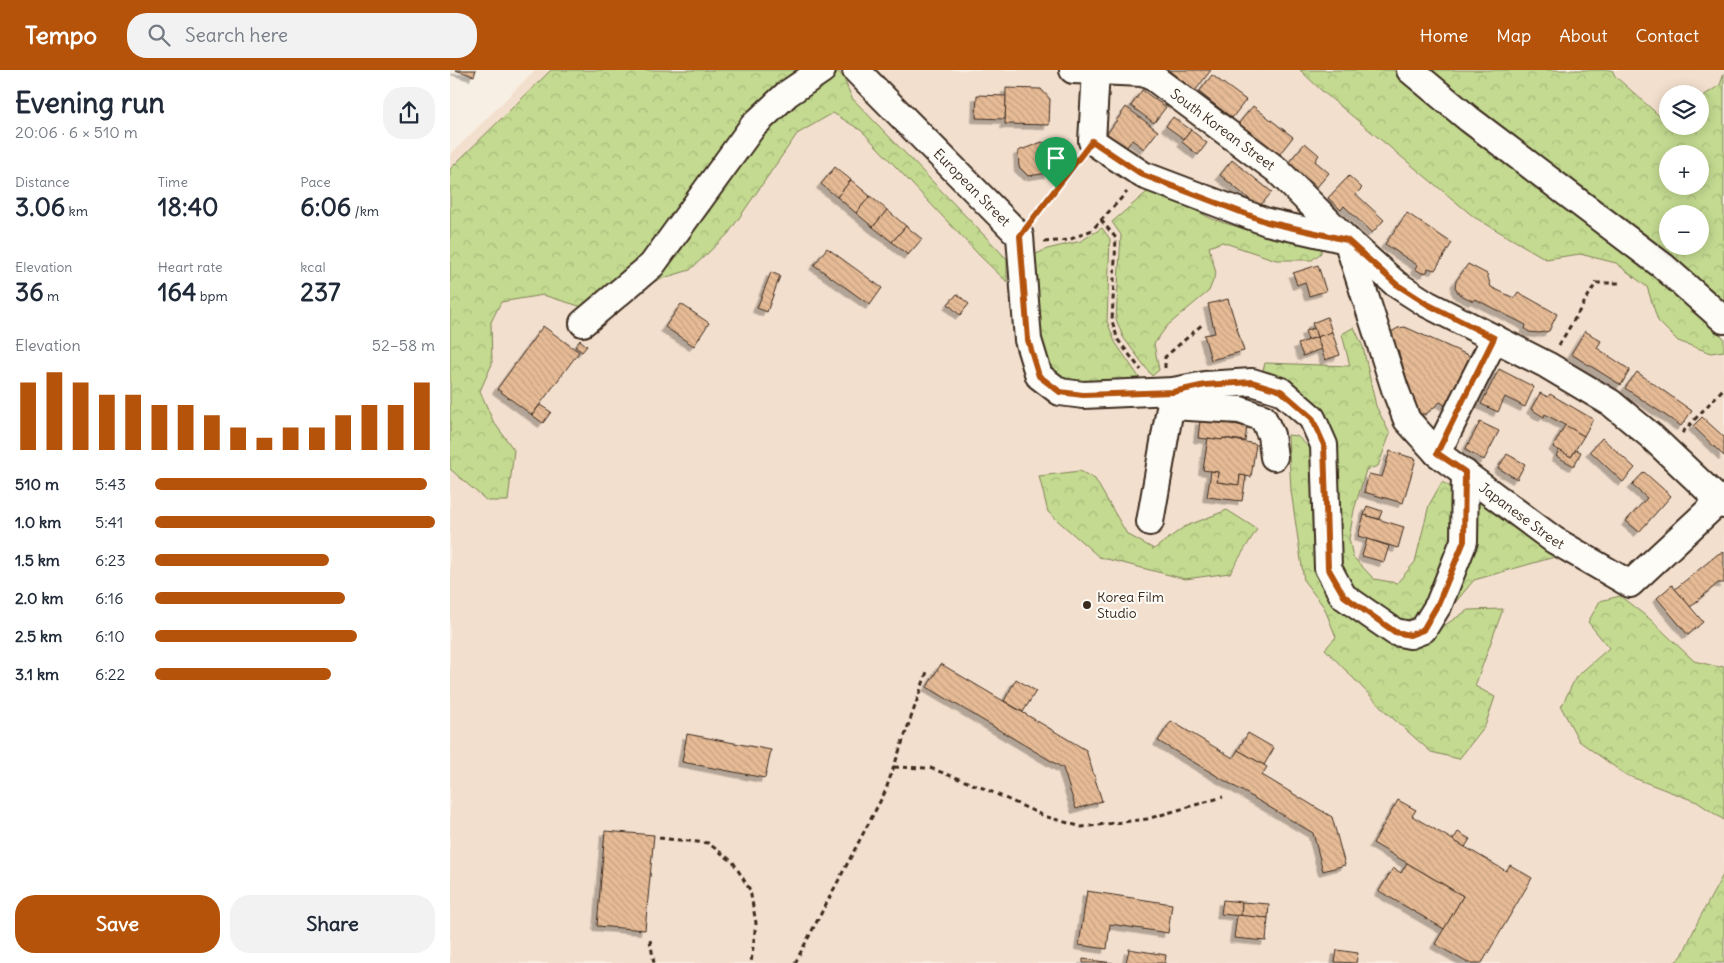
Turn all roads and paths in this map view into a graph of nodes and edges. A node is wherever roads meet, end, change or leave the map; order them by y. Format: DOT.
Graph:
graph roads {
  1 [pos="822,70"];
  2 [pos="856,70"];
  3 [pos="1410,70"];
  4 [pos="1084,71"];
  5 [pos="1092,141"];
  6 [pos="1143,175"];
  7 [pos="1101,220"];
  8 [pos="1020,236"];
  9 [pos="1347,240"];
  10 [pos="1622,283"];
  11 [pos="1724,320"];
  12 [pos="1204,323"];
  13 [pos="583,324"];
  14 [pos="1494,338"];
  15 [pos="1547,365"];
  16 [pos="1724,388"];
  17 [pos="1167,396"];
  18 [pos="1666,450"];
  19 [pos="1437,453"];
  20 [pos="1274,457"];
  21 [pos="1465,472"];
  22 [pos="1722,503"];
  23 [pos="1150,522"];
  24 [pos="928,669"];
  25 [pos="894,766"];
  26 [pos="1222,797"];
  27 [pos="659,838"];
  28 [pos="650,940"];
  29 [pos="654,963"];
  30 [pos="751,963"];
  31 [pos="795,963"];
  1 -- 13 [label="lane"];
  2 -- 8 [label="lane, European Street"];
  3 -- 11 [label="lane"];
  4 -- 5 [label="lane"];
  4 -- 9 [label="lane, South Korean Street"];
  5 -- 6 [label="lane, Japanese Street"];
  5 -- 8 [label="path"];
  6 -- 7 [label="path"];
  6 -- 9 [label="lane, Japanese Street"];
  7 -- 8 [label="path"];
  7 -- 17 [label="path"];
  8 -- 17 [label="lane, European Street"];
  9 -- 14 [label="lane, Japanese Street"];
  9 -- 19 [label="lane, Japanese Street"];
  10 -- 15 [label="path"];
  12 -- 17 [label="path"];
  14 -- 15 [label="lane, Japanese Street"];
  14 -- 19 [label="lane"];
  15 -- 18 [label="lane, Japanese Street"];
  16 -- 18 [label="path"];
  17 -- 20 [label="lane"];
  17 -- 21 [label="lane, European Street"];
  17 -- 23 [label="lane"];
  18 -- 22 [label="lane, Japanese Street"];
  19 -- 21 [label="lane, Japanese Street"];
  21 -- 22 [label="lane, Japanese Street"];
  24 -- 25 [label="path"];
  25 -- 26 [label="path"];
  25 -- 31 [label="path"];
  27 -- 30 [label="path"];
  28 -- 29 [label="path"];
}
